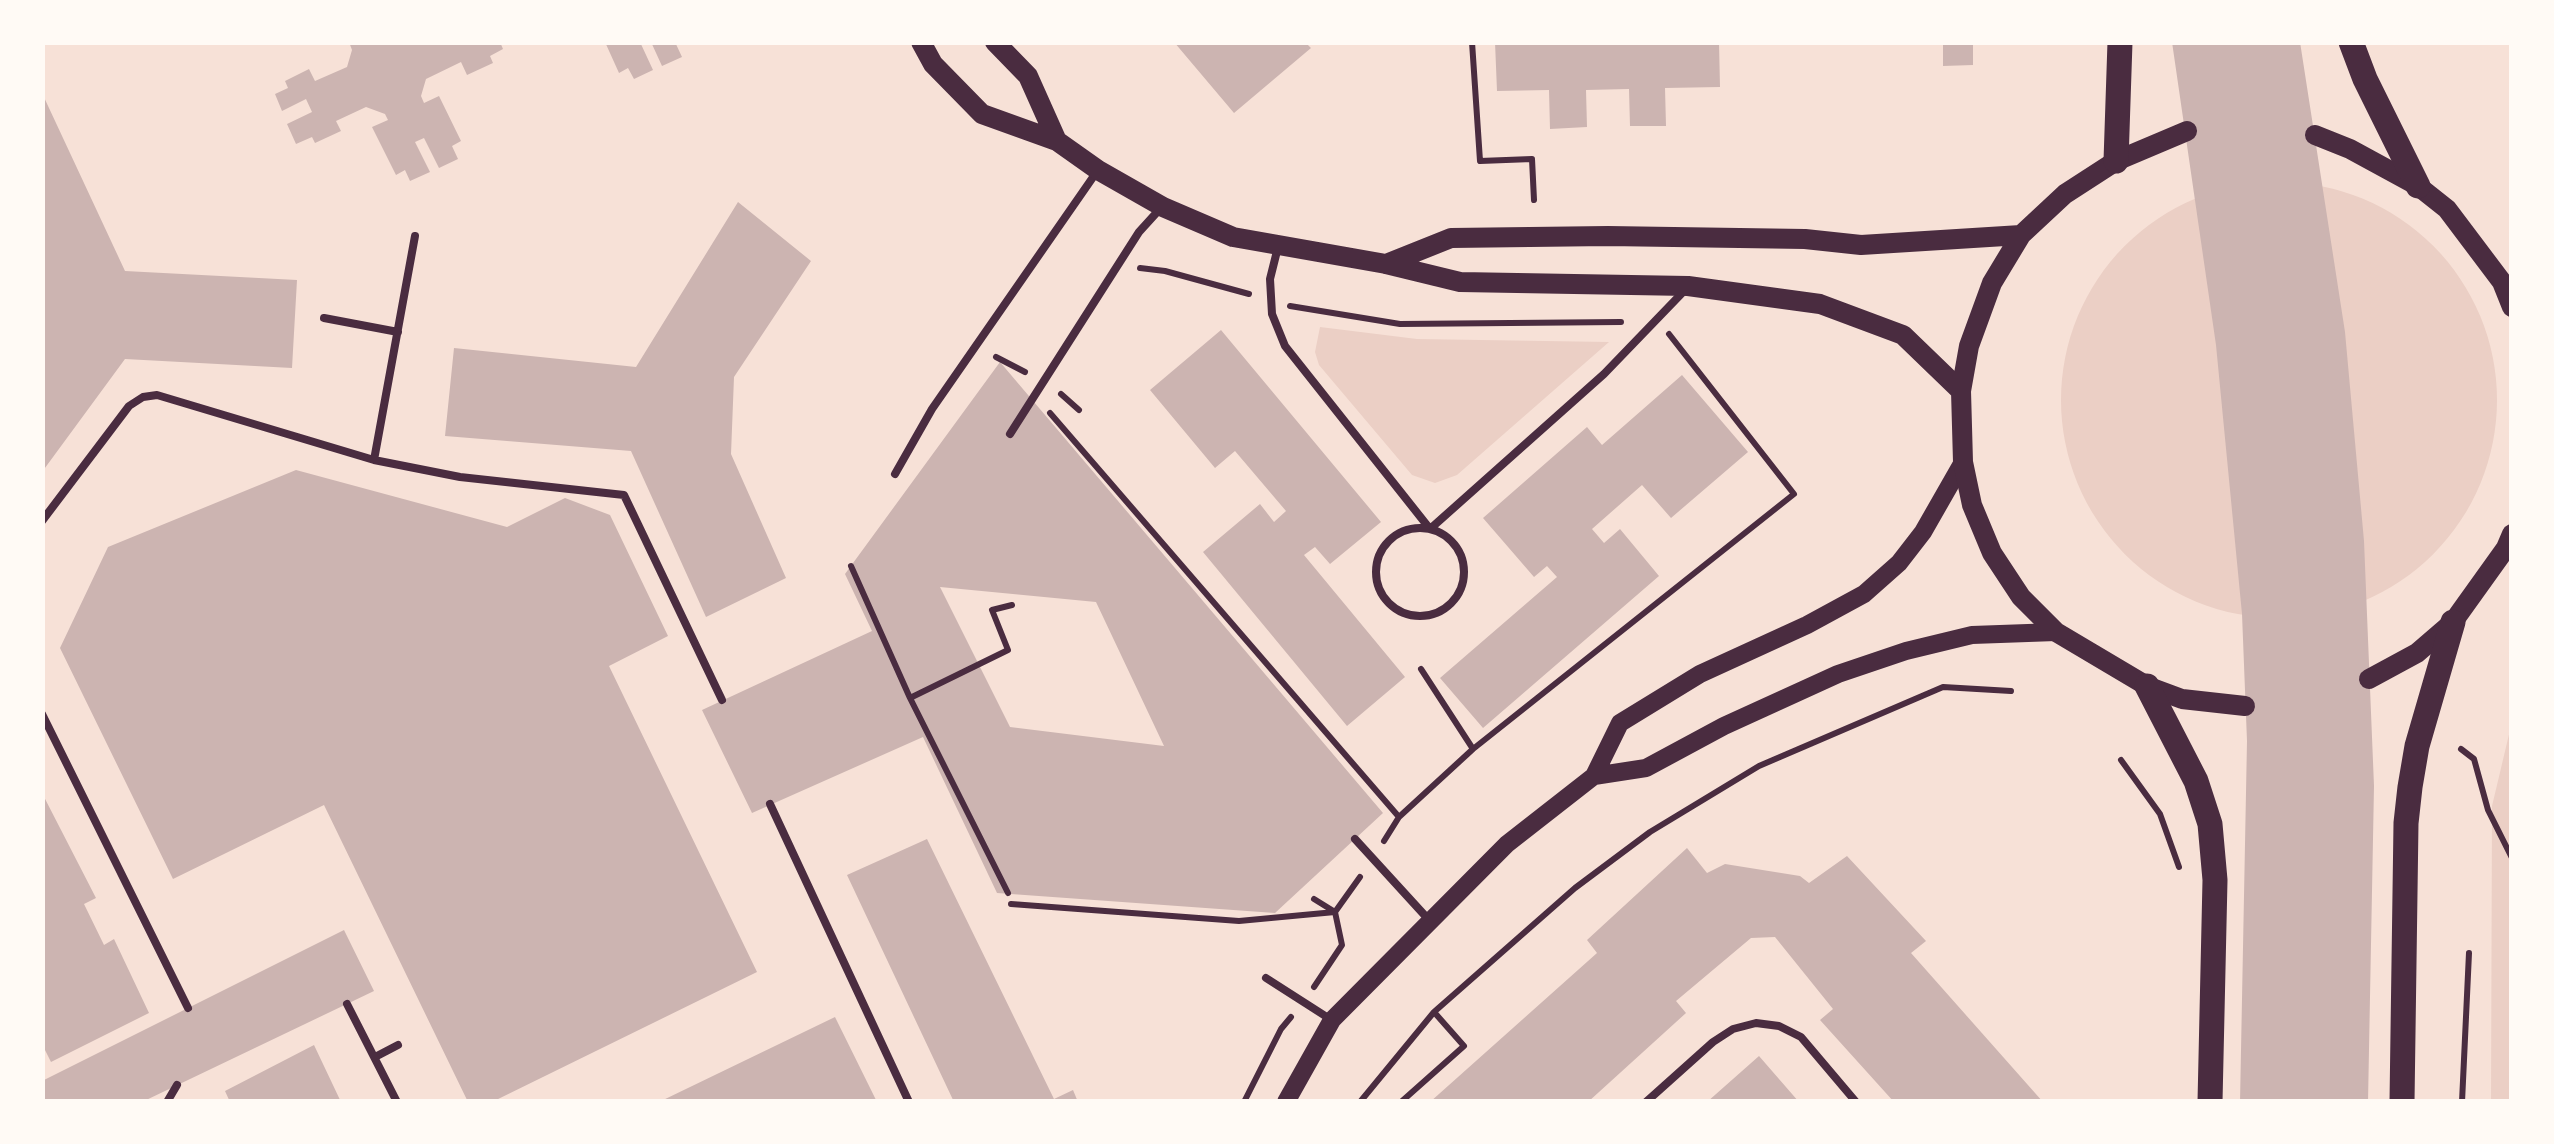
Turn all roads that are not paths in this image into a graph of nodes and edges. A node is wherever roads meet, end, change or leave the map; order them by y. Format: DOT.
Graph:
graph roads {
  1 [pos="920,42"];
  2 [pos="995,42"];
  3 [pos="2120,42"];
  4 [pos="2351,42"];
  5 [pos="2187,131"];
  6 [pos="2316,135"];
  7 [pos="1057,141"];
  8 [pos="2116,161"];
  9 [pos="1098,170"];
  10 [pos="2418,186"];
  11 [pos="1162,207"];
  12 [pos="2020,234"];
  13 [pos="415,236"];
  14 [pos="1278,245"];
  15 [pos="1386,264"];
  16 [pos="1688,286"];
  17 [pos="2507,286"];
  18 [pos="2512,307"];
  19 [pos="324,318"];
  20 [pos="398,332"];
  21 [pos="1961,391"];
  22 [pos="1010,434"];
  23 [pos="374,460"];
  24 [pos="1963,462"];
  25 [pos="895,474"];
  26 [pos="42,521"];
  27 [pos="1430,529"];
  28 [pos="2510,542"];
  29 [pos="2454,622"];
  30 [pos="2056,632"];
  31 [pos="2369,679"];
  32 [pos="2147,686"];
  33 [pos="722,700"];
  34 [pos="2245,706"];
  35 [pos="42,714"];
  36 [pos="1594,776"];
  37 [pos="770,804"];
  38 [pos="1355,839"];
  39 [pos="1430,922"];
  40 [pos="1266,978"];
  41 [pos="347,1004"];
  42 [pos="188,1008"];
  43 [pos="1332,1020"];
  44 [pos="398,1045"];
  45 [pos="375,1058"];
  46 [pos="177,1085"];
  47 [pos="167,1102"];
  48 [pos="397,1102"];
  49 [pos="909,1102"];
  50 [pos="1286,1102"];
  51 [pos="1646,1102"];
  52 [pos="1856,1102"];
  53 [pos="2210,1102"];
  54 [pos="2402,1102"];
  1 -- 7 [label="main road"];
  2 -- 7 [label="main road"];
  3 -- 8 [label="main road"];
  4 -- 10 [label="main road"];
  5 -- 8 [label="main road"];
  6 -- 10 [label="main road"];
  7 -- 9 [label="main road"];
  8 -- 12 [label="main road"];
  9 -- 11 [label="main road"];
  9 -- 25 [label="lane"];
  10 -- 17 [label="main road"];
  11 -- 14 [label="main road"];
  11 -- 22 [label="lane"];
  12 -- 15 [label="main road"];
  12 -- 21 [label="main road"];
  13 -- 20 [label="lane"];
  14 -- 15 [label="main road"];
  14 -- 27 [label="lane"];
  15 -- 16 [label="main road"];
  16 -- 21 [label="main road"];
  16 -- 27 [label="lane"];
  17 -- 18 [label="main road"];
  19 -- 20 [label="lane"];
  20 -- 23 [label="lane"];
  21 -- 24 [label="main road"];
  23 -- 26 [label="lane"];
  23 -- 33 [label="lane"];
  24 -- 30 [label="main road"];
  24 -- 36 [label="street"];
  27 -- 27 [label="lane"];
  28 -- 29 [label="main road"];
  29 -- 31 [label="main road"];
  29 -- 54 [label="main road"];
  30 -- 32 [label="main road"];
  30 -- 36 [label="street"];
  32 -- 34 [label="main road"];
  32 -- 53 [label="main road"];
  35 -- 42 [label="lane"];
  36 -- 39 [label="street"];
  37 -- 49 [label="lane"];
  38 -- 39 [label="lane"];
  39 -- 43 [label="street"];
  40 -- 43 [label="lane"];
  41 -- 45 [label="lane"];
  43 -- 50 [label="street"];
  44 -- 45 [label="lane"];
  45 -- 48 [label="lane"];
  46 -- 47 [label="lane"];
  51 -- 52 [label="lane"];
}
